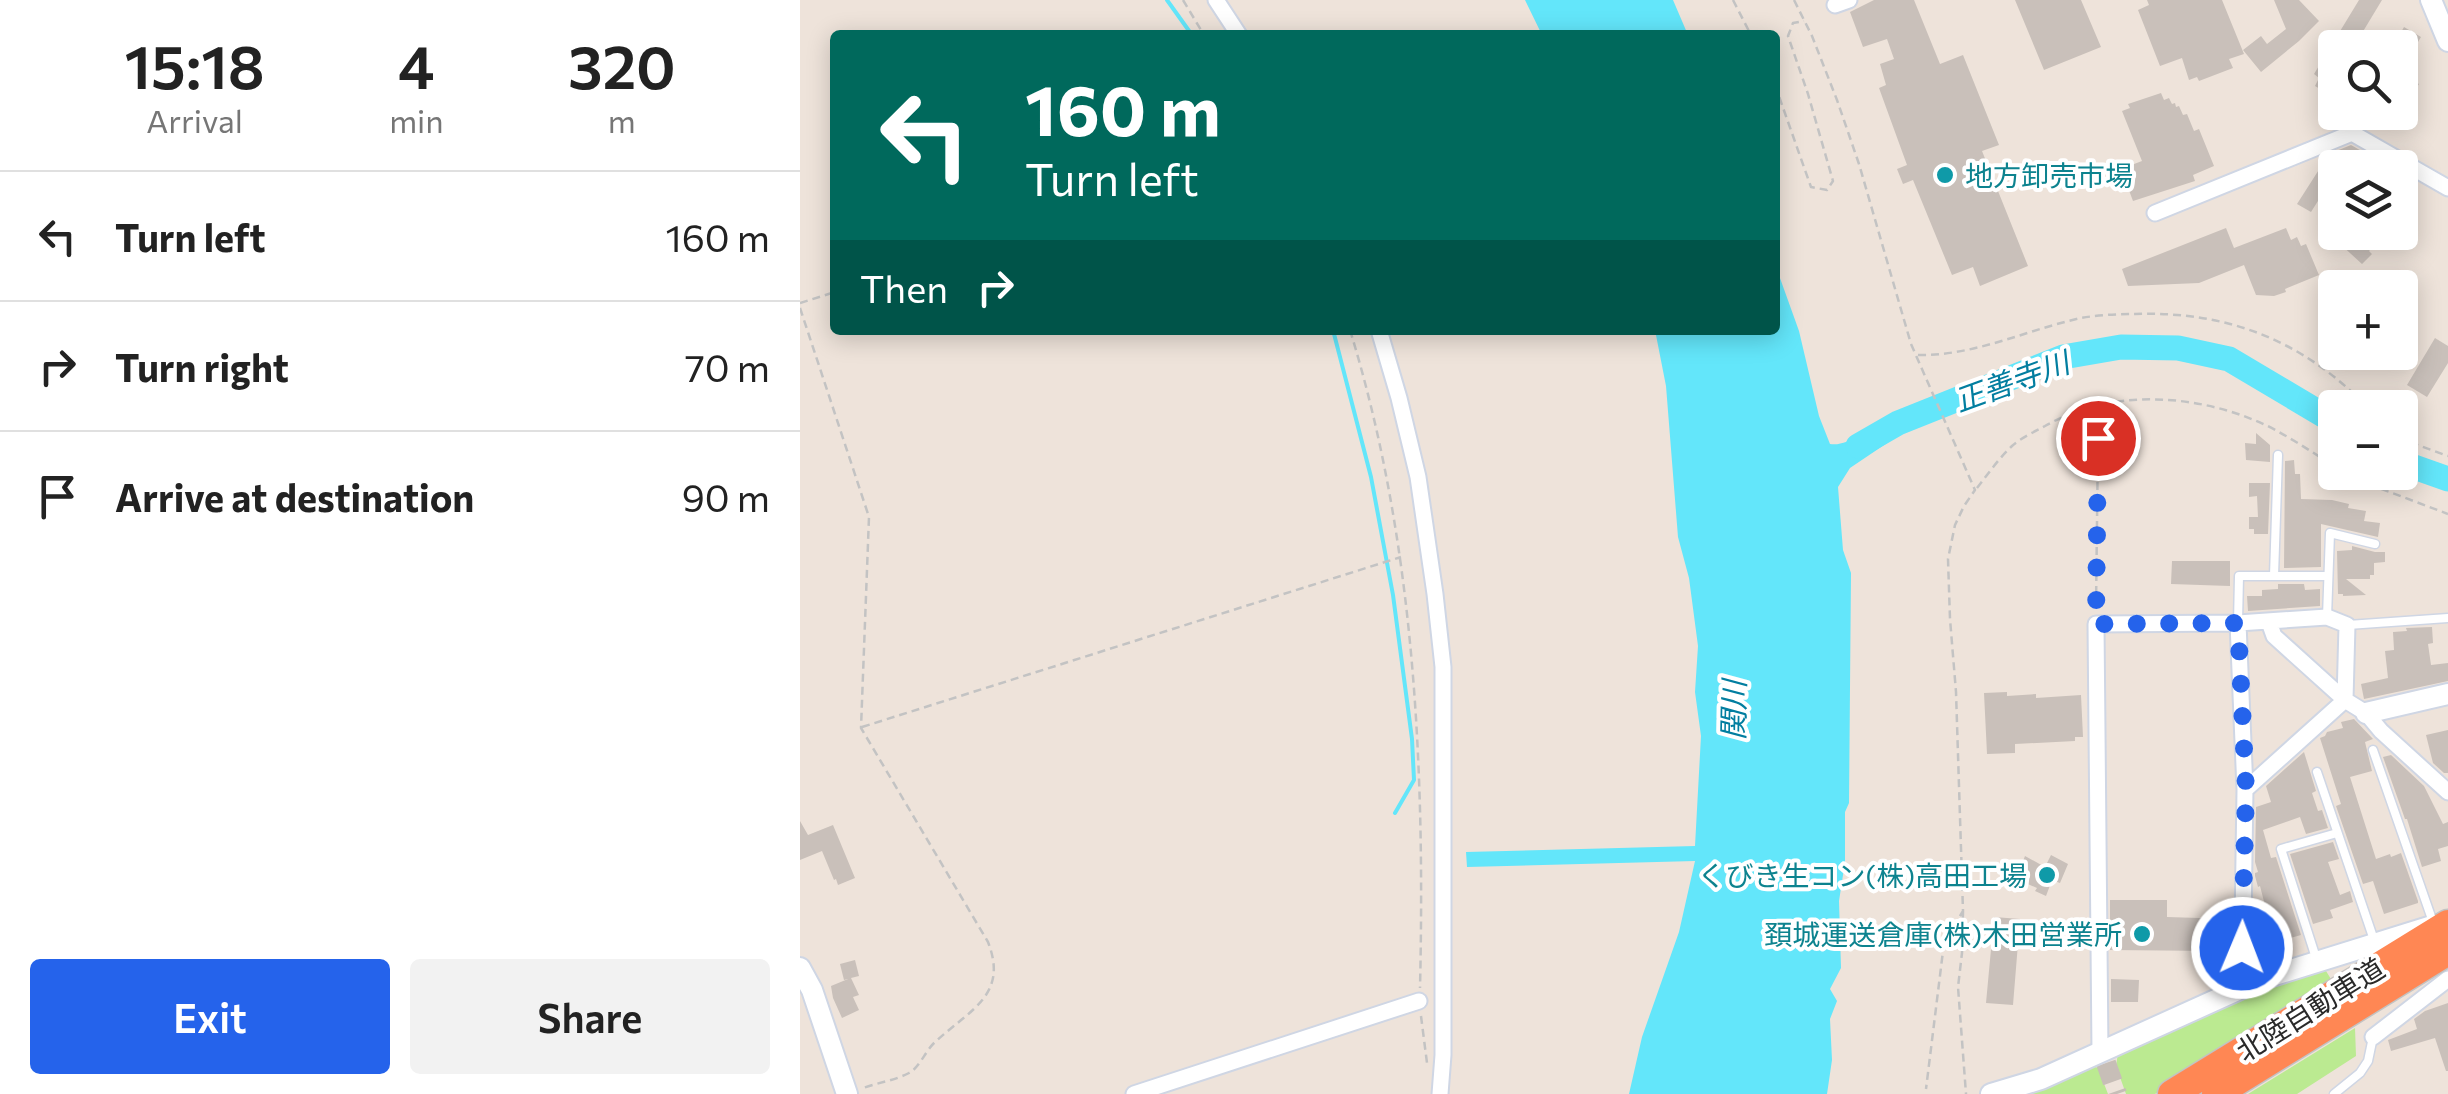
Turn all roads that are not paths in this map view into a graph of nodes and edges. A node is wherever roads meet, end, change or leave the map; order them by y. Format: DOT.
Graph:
graph roads {
  1 [pos="1216,0"];
  2 [pos="2431,0"];
  3 [pos="1235,30"];
  4 [pos="2448,41"];
  5 [pos="2448,188"];
  6 [pos="2155,213"];
  7 [pos="1380,335"];
  8 [pos="2278,455"];
  9 [pos="2374,544"];
  10 [pos="2274,576"];
  11 [pos="2328,576"];
  12 [pos="2327,617"];
  13 [pos="2448,618"];
  14 [pos="2269,622"];
  15 [pos="2238,623"];
  16 [pos="2348,625"];
  17 [pos="2448,694"];
  18 [pos="2345,700"];
  19 [pos="2366,713"];
  20 [pos="2373,750"];
  21 [pos="2318,772"];
  22 [pos="2246,790"];
  23 [pos="2448,792"];
  24 [pos="2337,833"];
  25 [pos="2443,923"];
  26 [pos="2375,943"];
  27 [pos="2448,951"];
  28 [pos="2317,961"];
  29 [pos="800,968"];
  30 [pos="2448,980"];
  31 [pos="2242,988"];
  32 [pos="1420,1001"];
  33 [pos="2337,1005"];
  34 [pos="2373,1037"];
  35 [pos="2103,1057"];
  36 [pos="847,1093"];
  37 [pos="1134,1094"];
  38 [pos="1440,1094"];
  39 [pos="1991,1094"];
  40 [pos="2172,1094"];
  41 [pos="2216,1094"];
  42 [pos="2334,1094"];
  1 -- 3 [label="street"];
  2 -- 4 [label="street"];
  5 -- 6 [label="street"];
  7 -- 38 [label="street"];
  8 -- 10 [label="lane"];
  9 -- 11 [label="lane"];
  10 -- 11 [label="lane"];
  10 -- 15 [label="lane"];
  11 -- 12 [label="lane"];
  12 -- 14 [label="street"];
  12 -- 16 [label="street"];
  13 -- 16 [label="lane"];
  14 -- 15 [label="street"];
  14 -- 18 [label="street"];
  15 -- 22 [label="street"];
  15 -- 35 [label="street"];
  16 -- 18 [label="street"];
  17 -- 19 [label="street"];
  18 -- 19 [label="street"];
  18 -- 22 [label="street"];
  19 -- 23 [label="street"];
  20 -- 25 [label="lane"];
  21 -- 24 [label="lane"];
  22 -- 31 [label="street"];
  24 -- 26 [label="lane"];
  24 -- 28 [label="lane"];
  25 -- 26 [label="street"];
  25 -- 33 [label="highway, 北陸自動車道"];
  26 -- 28 [label="street"];
  27 -- 33 [label="highway, 北陸自動車道"];
  28 -- 31 [label="street"];
  29 -- 36 [label="street"];
  30 -- 34 [label="street"];
  31 -- 35 [label="street"];
  32 -- 37 [label="street"];
  33 -- 40 [label="highway, 北陸自動車道"];
  33 -- 41 [label="highway, 北陸自動車道"];
  34 -- 42 [label="lane"];
  35 -- 39 [label="street"];
}
